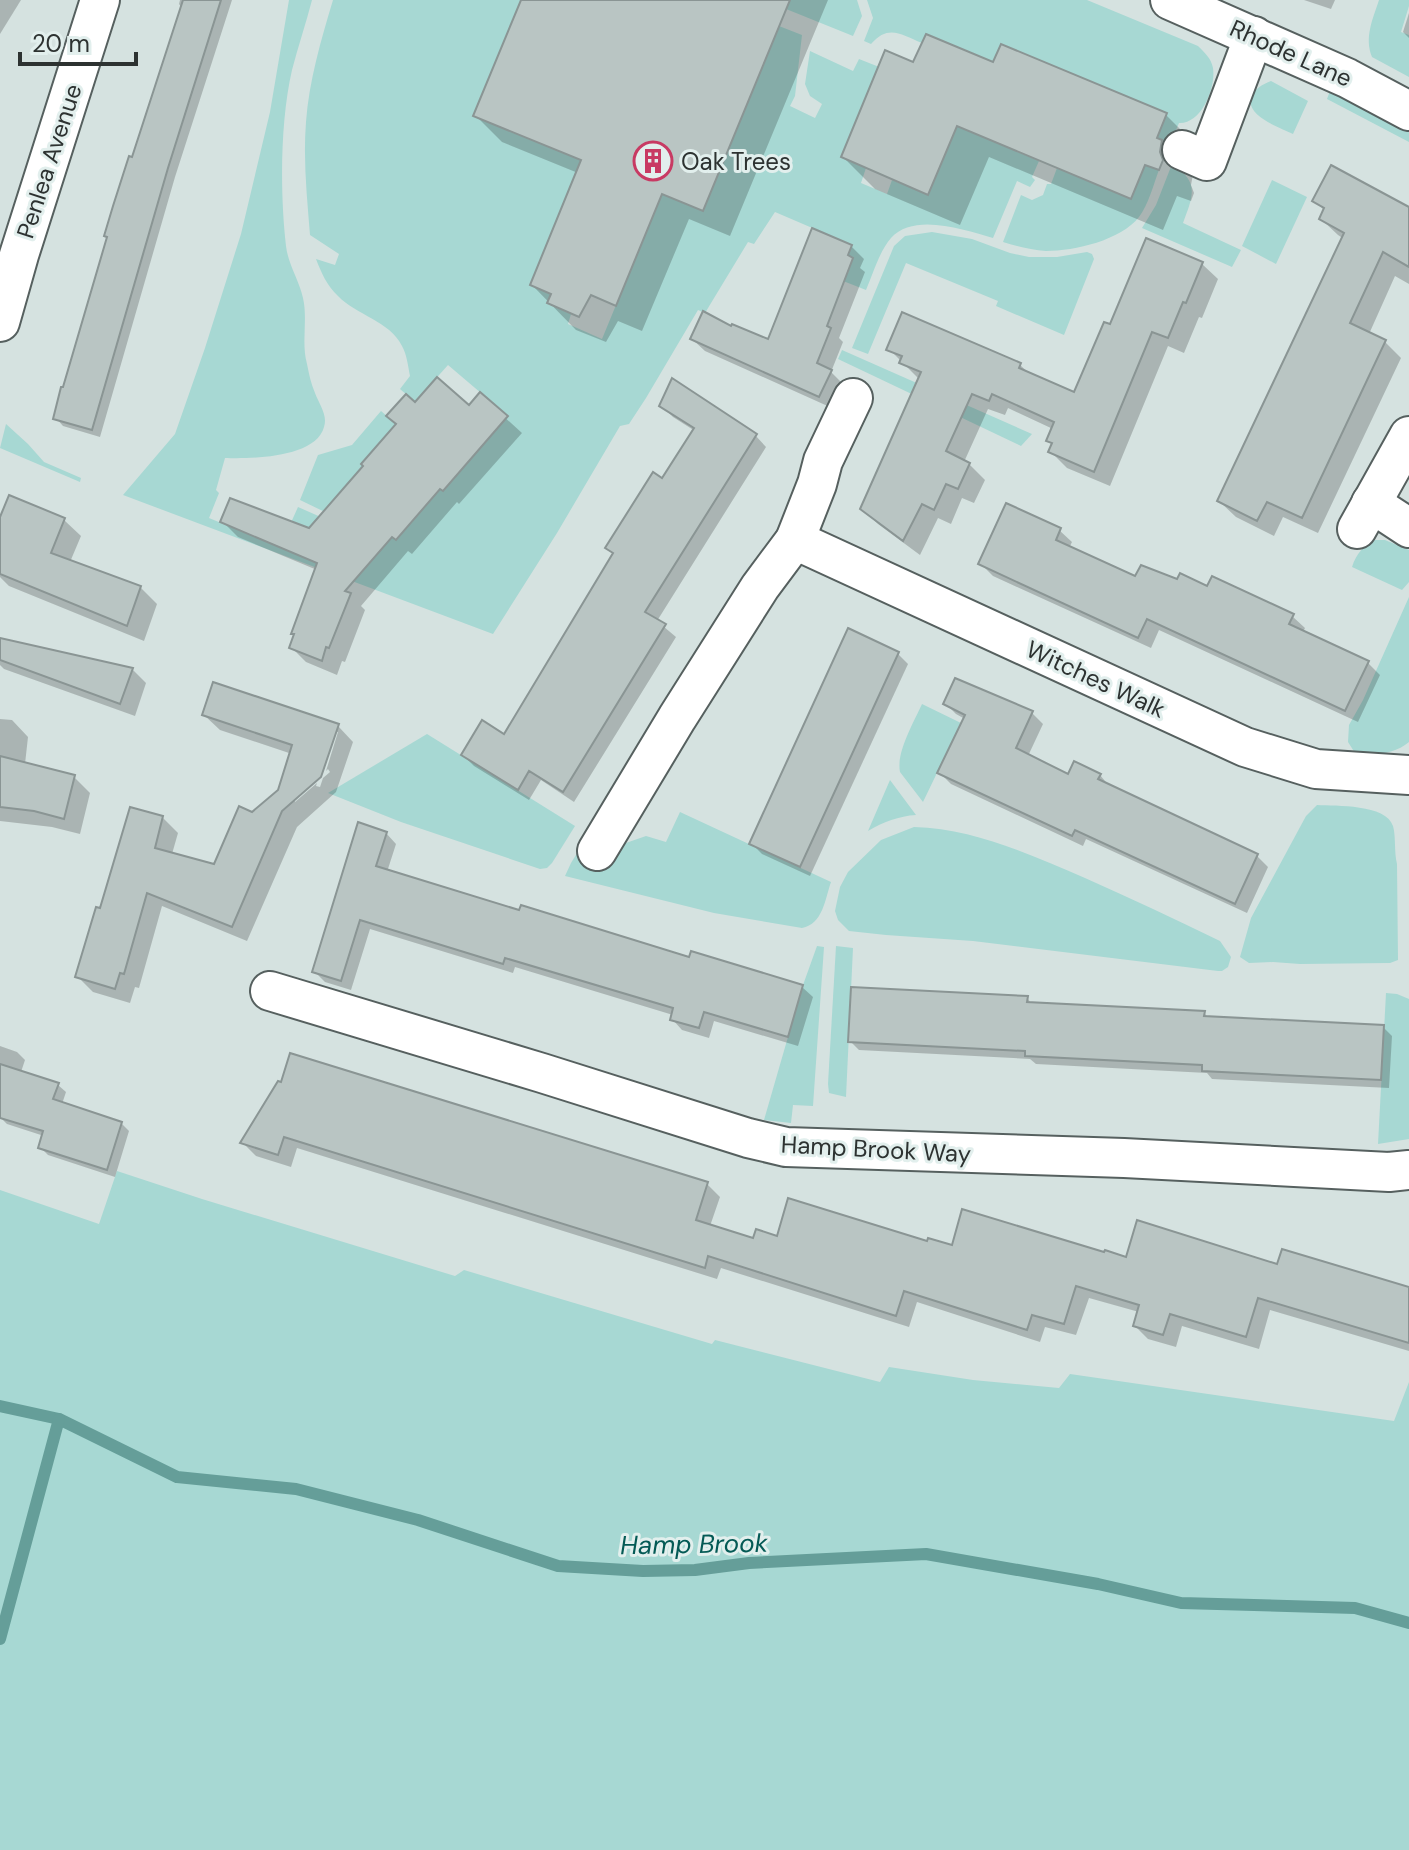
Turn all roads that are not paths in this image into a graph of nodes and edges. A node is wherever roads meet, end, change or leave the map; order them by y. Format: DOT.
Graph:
graph roads {
  1 [pos="100,0"];
  2 [pos="1170,0"];
  3 [pos="1254,36"];
  4 [pos="1409,111"];
  5 [pos="1182,150"];
  6 [pos="0,322"];
  7 [pos="853,398"];
  8 [pos="1409,436"];
  9 [pos="1409,528"];
  10 [pos="795,540"];
  11 [pos="1409,775"];
  12 [pos="597,851"];
  13 [pos="270,991"];
  14 [pos="1409,1170"];
  1 -- 6 [label="street, Penlea Avenue"];
  2 -- 3 [label="street, Rhode Lane"];
  3 -- 4 [label="street, Rhode Lane"];
  3 -- 5 [label="street"];
  7 -- 10 [label="street"];
  8 -- 9 [label="street"];
  10 -- 11 [label="street, Witches Walk"];
  10 -- 12 [label="street"];
  13 -- 14 [label="street, Hamp Brook Way"];
}
